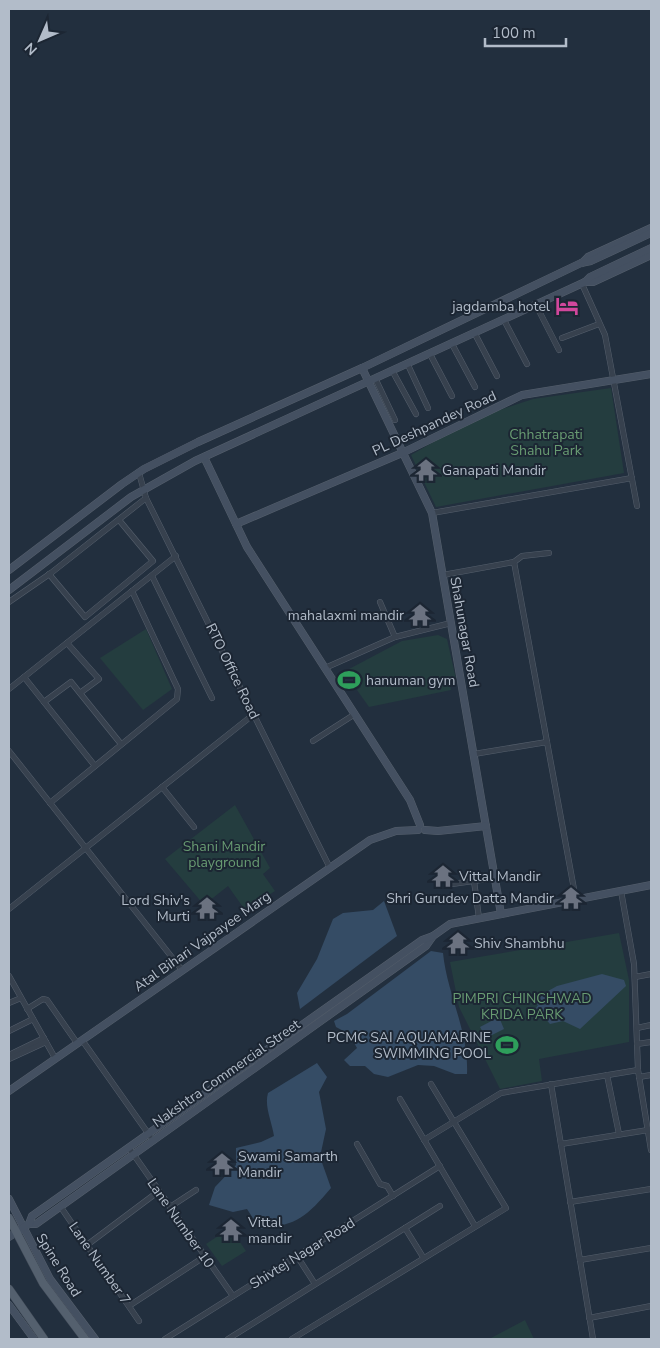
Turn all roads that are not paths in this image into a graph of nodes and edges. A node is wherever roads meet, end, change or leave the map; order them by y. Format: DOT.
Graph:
graph roads {
  1 [pos="651,228"];
  2 [pos="651,233"];
  3 [pos="651,248"];
  4 [pos="651,255"];
  5 [pos="581,264"];
  6 [pos="586,281"];
  7 [pos="536,305"];
  8 [pos="504,320"];
  9 [pos="599,324"];
  10 [pos="475,334"];
  11 [pos="562,338"];
  12 [pos="452,344"];
  13 [pos="560,350"];
  14 [pos="430,354"];
  15 [pos="527,364"];
  16 [pos="408,365"];
  17 [pos="362,368"];
  18 [pos="393,372"];
  19 [pos="651,374"];
  20 [pos="497,376"];
  21 [pos="372,381"];
  22 [pos="613,381"];
  23 [pos="475,387"];
  24 [pos="452,396"];
  25 [pos="428,408"];
  26 [pos="416,414"];
  27 [pos="395,420"];
  28 [pos="402,453"];
  29 [pos="204,457"];
  30 [pos="138,473"];
  31 [pos="632,478"];
  32 [pos="142,489"];
  33 [pos="146,498"];
  34 [pos="637,506"];
  35 [pos="432,513"];
  36 [pos="119,520"];
  37 [pos="236,524"];
  38 [pos="549,553"];
  39 [pos="176,556"];
  40 [pos="514,562"];
  41 [pos="9,570"];
  42 [pos="49,574"];
  43 [pos="443,575"];
  44 [pos="152,576"];
  45 [pos="9,590"];
  46 [pos="132,591"];
  47 [pos="9,602"];
  48 [pos="380,602"];
  49 [pos="451,623"];
  50 [pos="395,637"];
  51 [pos="67,643"];
  52 [pos="325,668"];
  53 [pos="24,677"];
  54 [pos="9,689"];
  55 [pos="80,693"];
  56 [pos="212,698"];
  57 [pos="44,702"];
  58 [pos="254,714"];
  59 [pos="355,714"];
  60 [pos="313,741"];
  61 [pos="547,742"];
  62 [pos="121,744"];
  63 [pos="9,751"];
  64 [pos="474,754"];
  65 [pos="95,766"];
  66 [pos="162,787"];
  67 [pos="50,803"];
  68 [pos="486,826"];
  69 [pos="194,827"];
  70 [pos="421,829"];
  71 [pos="86,848"];
  72 [pos="330,868"];
  73 [pos="495,878"];
  74 [pos="474,881"];
  75 [pos="452,884"];
  76 [pos="651,885"];
  77 [pos="621,891"];
  78 [pos="576,900"];
  79 [pos="9,908"];
  80 [pos="501,914"];
  81 [pos="479,918"];
  82 [pos="182,970"];
  83 [pos="651,974"];
  84 [pos="9,976"];
  85 [pos="636,977"];
  86 [pos="21,998"];
  87 [pos="9,1003"];
  88 [pos="27,1009"];
  89 [pos="33,1019"];
  90 [pos="651,1025"];
  91 [pos="637,1028"];
  92 [pos="9,1031"];
  93 [pos="45,1040"];
  94 [pos="80,1042"];
  95 [pos="651,1042"];
  96 [pos="637,1044"];
  97 [pos="9,1055"];
  98 [pos="55,1058"];
  99 [pos="9,1059"];
  100 [pos="638,1070"];
  101 [pos="607,1075"];
  102 [pos="651,1075"];
  103 [pos="640,1077"];
  104 [pos="431,1084"];
  105 [pos="551,1084"];
  106 [pos="9,1088"];
  107 [pos="400,1099"];
  108 [pos="648,1111"];
  109 [pos="454,1121"];
  110 [pos="648,1130"];
  111 [pos="619,1134"];
  112 [pos="151,1137"];
  113 [pos="424,1140"];
  114 [pos="357,1144"];
  115 [pos="560,1144"];
  116 [pos="651,1144"];
  117 [pos="651,1150"];
  118 [pos="131,1151"];
  119 [pos="440,1166"];
  120 [pos="651,1189"];
  121 [pos="196,1190"];
  122 [pos="159,1191"];
  123 [pos="393,1196"];
  124 [pos="9,1199"];
  125 [pos="570,1202"];
  126 [pos="60,1206"];
  127 [pos="440,1206"];
  128 [pos="170,1208"];
  129 [pos="9,1218"];
  130 [pos="29,1224"];
  131 [pos="475,1226"];
  132 [pos="404,1228"];
  133 [pos="16,1233"];
  134 [pos="87,1245"];
  135 [pos="651,1248"];
  136 [pos="298,1256"];
  137 [pos="204,1257"];
  138 [pos="423,1257"];
  139 [pos="580,1260"];
  140 [pos="315,1284"];
  141 [pos="9,1289"];
  142 [pos="232,1296"];
  143 [pos="9,1305"];
  144 [pos="129,1306"];
  145 [pos="651,1306"];
  146 [pos="589,1318"];
  147 [pos="139,1321"];
  148 [pos="34,1339"];
  149 [pos="44,1339"];
  150 [pos="84,1339"];
  151 [pos="95,1339"];
  152 [pos="165,1339"];
  153 [pos="228,1339"];
  154 [pos="292,1339"];
  155 [pos="593,1339"];
  1 -- 5 [label="street"];
  2 -- 5 [label="street"];
  3 -- 6 [label="street"];
  4 -- 6 [label="street"];
  5 -- 17 [label="street"];
  6 -- 7 [label="street"];
  6 -- 9 [label="street"];
  7 -- 8 [label="street"];
  7 -- 13 [label="street"];
  8 -- 10 [label="street"];
  8 -- 15 [label="street"];
  9 -- 11 [label="street"];
  9 -- 22 [label="street"];
  10 -- 12 [label="street"];
  10 -- 20 [label="street"];
  12 -- 14 [label="street"];
  12 -- 23 [label="street"];
  14 -- 16 [label="street"];
  14 -- 24 [label="street"];
  16 -- 18 [label="street"];
  16 -- 25 [label="street"];
  17 -- 21 [label="street, Shahunagar Road"];
  17 -- 30 [label="street"];
  18 -- 21 [label="street"];
  18 -- 26 [label="street"];
  19 -- 22 [label="street, PL Deshpandey Road"];
  21 -- 27 [label="street"];
  21 -- 28 [label="street, Shahunagar Road"];
  21 -- 29 [label="street"];
  22 -- 28 [label="street, PL Deshpandey Road"];
  22 -- 31 [label="street"];
  28 -- 35 [label="street, Shahunagar Road"];
  28 -- 37 [label="street, PL Deshpandey Road"];
  29 -- 32 [label="street"];
  29 -- 37 [label="street"];
  30 -- 32 [label="street, RTO Office Road"];
  30 -- 41 [label="street"];
  31 -- 34 [label="street"];
  31 -- 35 [label="street"];
  32 -- 33 [label="street, RTO Office Road"];
  32 -- 45 [label="street"];
  33 -- 36 [label="street"];
  33 -- 39 [label="street, RTO Office Road"];
  35 -- 43 [label="street, Shahunagar Road"];
  36 -- 42 [label="street"];
  36 -- 42 [label="street"];
  37 -- 52 [label="street"];
  38 -- 40 [label="street"];
  39 -- 44 [label="street"];
  39 -- 58 [label="street, RTO Office Road"];
  40 -- 43 [label="street"];
  40 -- 61 [label="street"];
  42 -- 47 [label="street"];
  43 -- 49 [label="street, Shahunagar Road"];
  44 -- 46 [label="street"];
  44 -- 56 [label="street"];
  46 -- 51 [label="street"];
  46 -- 62 [label="street"];
  48 -- 50 [label="street"];
  49 -- 50 [label="street"];
  49 -- 64 [label="street, Shahunagar Road"];
  50 -- 52 [label="street"];
  51 -- 53 [label="street"];
  51 -- 55 [label="street"];
  52 -- 59 [label="street"];
  53 -- 54 [label="street"];
  53 -- 57 [label="street"];
  55 -- 57 [label="street"];
  55 -- 62 [label="street"];
  57 -- 65 [label="street"];
  58 -- 66 [label="street"];
  58 -- 72 [label="street, RTO Office Road"];
  59 -- 60 [label="street"];
  59 -- 70 [label="street"];
  61 -- 64 [label="street"];
  61 -- 78 [label="street"];
  62 -- 65 [label="street"];
  63 -- 67 [label="street"];
  64 -- 68 [label="street, Shahunagar Road"];
  65 -- 67 [label="street"];
  66 -- 69 [label="street"];
  66 -- 71 [label="street"];
  67 -- 71 [label="street"];
  68 -- 70 [label="street, Atal Bihari Vajpayee Marg"];
  68 -- 73 [label="street, Shahunagar Road"];
  70 -- 72 [label="street, Atal Bihari Vajpayee Marg"];
  71 -- 79 [label="street"];
  71 -- 82 [label="street"];
  72 -- 82 [label="street, Atal Bihari Vajpayee Marg"];
  73 -- 74 [label="street"];
  73 -- 80 [label="street, Shahunagar Road"];
  74 -- 75 [label="street"];
  74 -- 81 [label="street"];
  76 -- 77 [label="street, Nakshtra Commercial Street"];
  77 -- 78 [label="street, Nakshtra Commercial Street"];
  77 -- 85 [label="street"];
  78 -- 80 [label="street, Nakshtra Commercial Street"];
  80 -- 81 [label="street, Nakshtra Commercial Street"];
  81 -- 112 [label="street, Nakshtra Commercial Street"];
  82 -- 94 [label="street, Atal Bihari Vajpayee Marg"];
  83 -- 85 [label="street"];
  84 -- 86 [label="street"];
  85 -- 91 [label="street"];
  86 -- 87 [label="street"];
  86 -- 88 [label="street"];
  88 -- 89 [label="street"];
  88 -- 94 [label="street"];
  89 -- 92 [label="street"];
  89 -- 93 [label="street"];
  90 -- 91 [label="street"];
  91 -- 96 [label="street"];
  93 -- 97 [label="street"];
  93 -- 98 [label="street"];
  93 -- 99 [label="street"];
  94 -- 98 [label="street, Atal Bihari Vajpayee Marg"];
  94 -- 112 [label="street"];
  95 -- 96 [label="street"];
  96 -- 100 [label="street"];
  98 -- 106 [label="street, Atal Bihari Vajpayee Marg"];
  100 -- 101 [label="street"];
  100 -- 103 [label="street"];
  101 -- 105 [label="street"];
  101 -- 111 [label="street"];
  102 -- 103 [label="street"];
  103 -- 108 [label="street"];
  104 -- 109 [label="street"];
  105 -- 109 [label="street"];
  105 -- 115 [label="street"];
  107 -- 113 [label="street"];
  108 -- 110 [label="street"];
  109 -- 113 [label="street"];
  109 -- 131 [label="street"];
  110 -- 111 [label="street"];
  110 -- 116 [label="street"];
  111 -- 115 [label="street"];
  112 -- 118 [label="street, Nakshtra Commercial Street"];
  113 -- 119 [label="street"];
  114 -- 123 [label="street"];
  115 -- 125 [label="street"];
  116 -- 117 [label="street"];
  118 -- 122 [label="street, Lane Number 10"];
  118 -- 126 [label="street, Nakshtra Commercial Street"];
  118 -- 130 [label="street, Nakshtra Commercial Street"];
  119 -- 123 [label="street, Shivtej Nagar Road"];
  119 -- 131 [label="street"];
  120 -- 125 [label="street"];
  121 -- 128 [label="street"];
  122 -- 128 [label="street, Lane Number 10"];
  122 -- 134 [label="street"];
  123 -- 136 [label="street, Shivtej Nagar Road"];
  124 -- 133 [label="street, Spine Road"];
  125 -- 139 [label="street"];
  126 -- 130 [label="street, Nakshtra Commercial Street"];
  126 -- 134 [label="street, Lane Number 7"];
  127 -- 132 [label="street"];
  128 -- 137 [label="street, Lane Number 10"];
  129 -- 133 [label="main road, Spine Road"];
  130 -- 133 [label="street, Nakshtra Commercial Street"];
  131 -- 138 [label="street"];
  132 -- 138 [label="street"];
  132 -- 140 [label="street"];
  133 -- 150 [label="main road, Spine Road"];
  133 -- 151 [label="street, Spine Road"];
  134 -- 144 [label="street, Lane Number 7"];
  135 -- 139 [label="street"];
  136 -- 140 [label="street"];
  136 -- 142 [label="street, Shivtej Nagar Road"];
  137 -- 142 [label="street, Lane Number 10"];
  137 -- 144 [label="street"];
  138 -- 154 [label="street"];
  139 -- 146 [label="street"];
  140 -- 153 [label="street"];
  141 -- 149 [label="main road"];
  142 -- 152 [label="street, Shivtej Nagar Road"];
  143 -- 148 [label="street"];
  144 -- 147 [label="street, Lane Number 7"];
  145 -- 146 [label="street"];
  146 -- 155 [label="street"];
}
